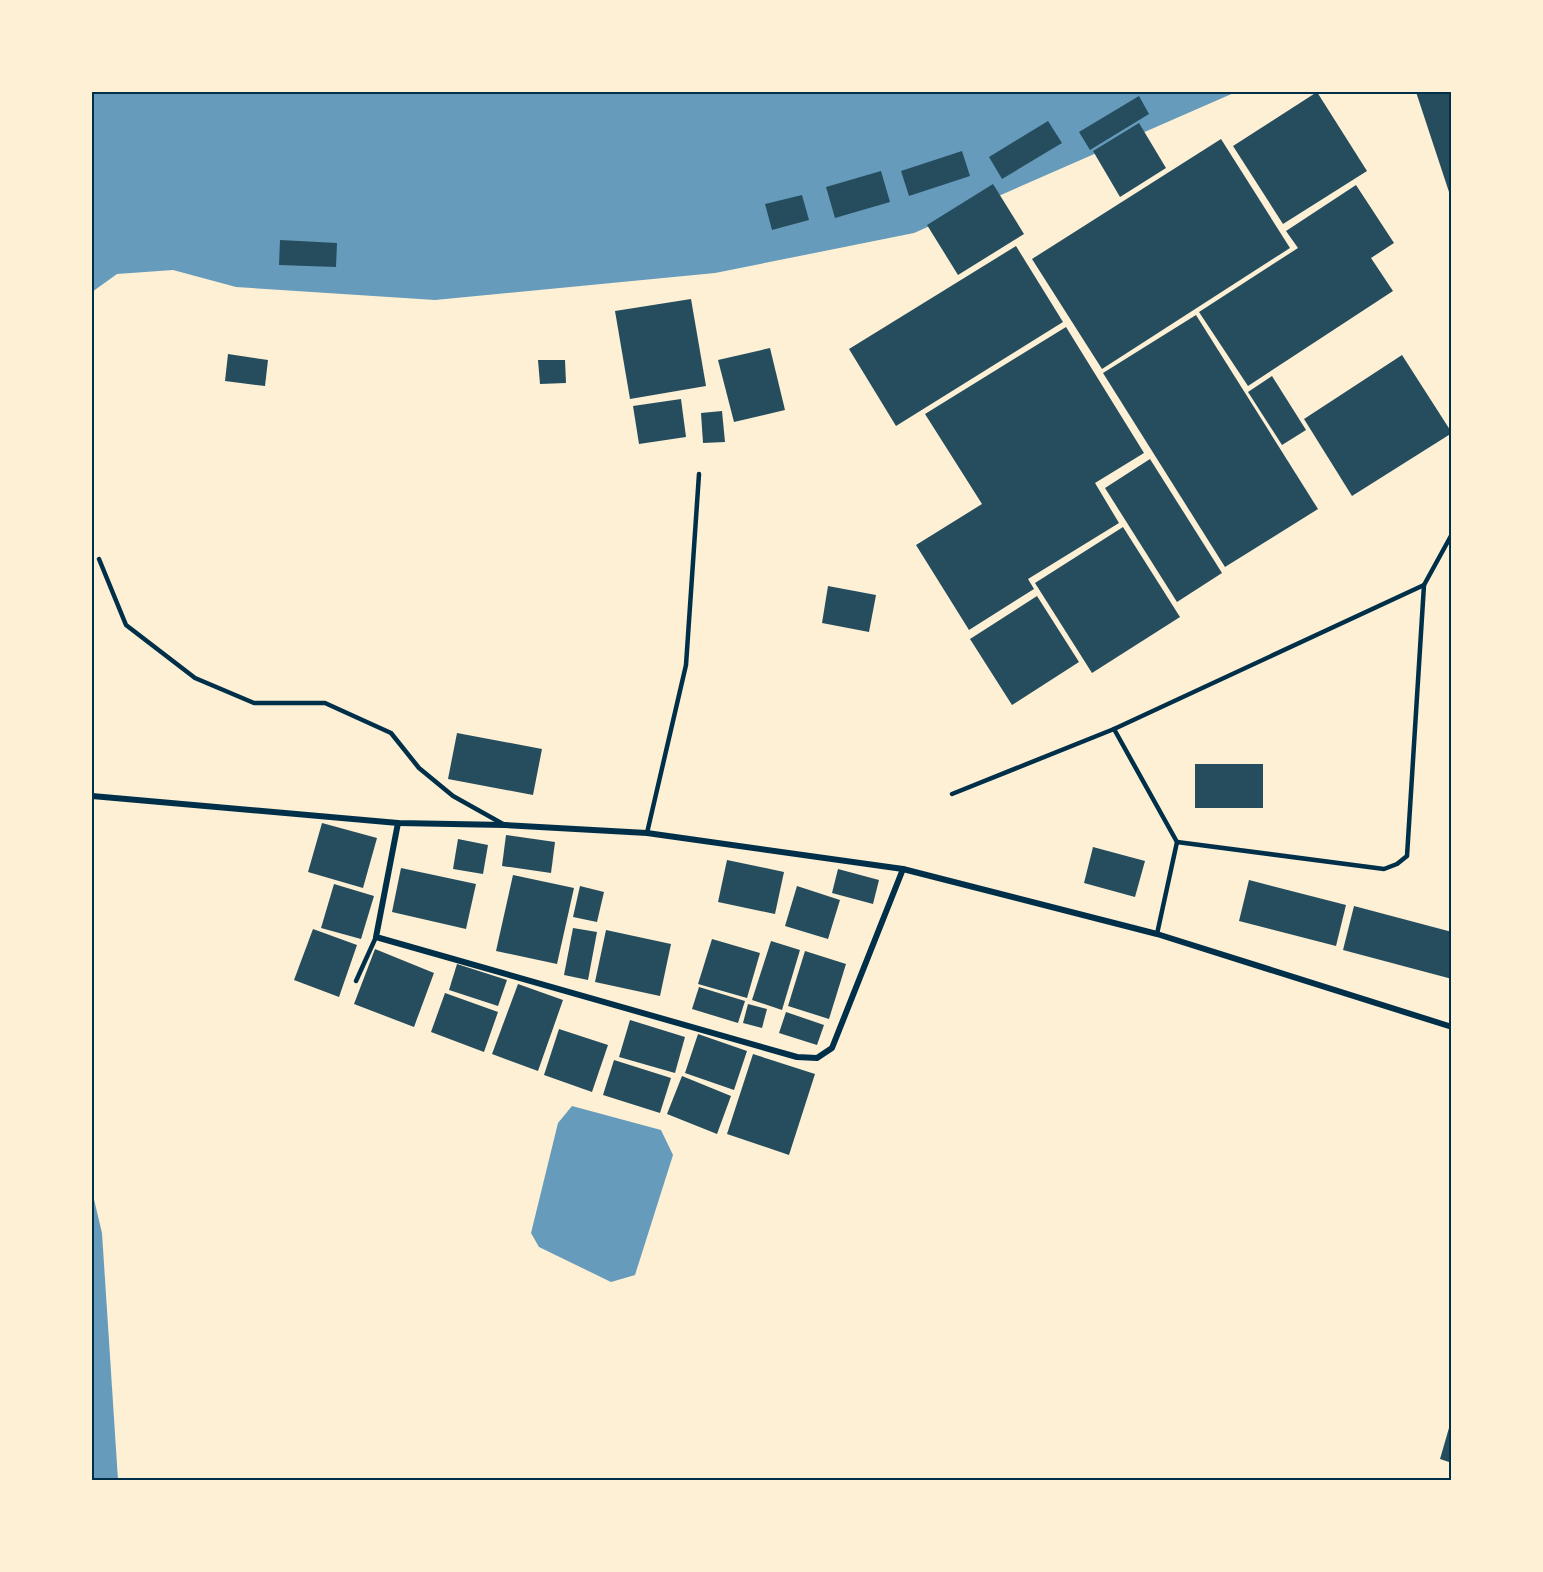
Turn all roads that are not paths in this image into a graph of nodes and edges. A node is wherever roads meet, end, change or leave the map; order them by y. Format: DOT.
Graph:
graph roads {
  1 [pos="699,474"];
  2 [pos="1452,534"];
  3 [pos="99,559"];
  4 [pos="1424,585"];
  5 [pos="1114,729"];
  6 [pos="952,794"];
  7 [pos="92,796"];
  8 [pos="398,823"];
  9 [pos="505,825"];
  10 [pos="647,833"];
  11 [pos="1178,842"];
  12 [pos="903,869"];
  13 [pos="1157,934"];
  14 [pos="376,937"];
  15 [pos="356,981"];
  16 [pos="1452,1027"];
  1 -- 10 [label="lane"];
  2 -- 4 [label="lane"];
  3 -- 9 [label="lane"];
  4 -- 5 [label="lane"];
  4 -- 11 [label="lane"];
  5 -- 6 [label="lane"];
  5 -- 11 [label="lane"];
  7 -- 8 [label="street"];
  8 -- 9 [label="street"];
  8 -- 14 [label="street"];
  9 -- 10 [label="street"];
  10 -- 12 [label="street"];
  11 -- 13 [label="lane"];
  12 -- 13 [label="street"];
  12 -- 14 [label="street"];
  13 -- 16 [label="street"];
  14 -- 15 [label="lane"];
}
